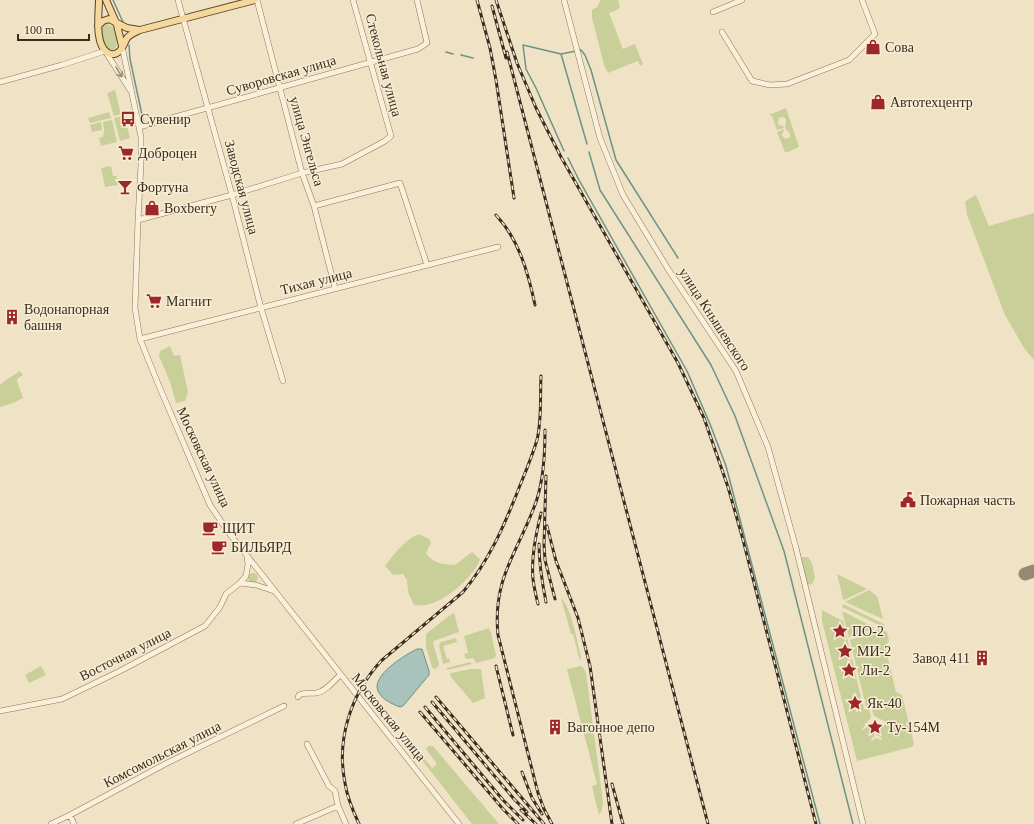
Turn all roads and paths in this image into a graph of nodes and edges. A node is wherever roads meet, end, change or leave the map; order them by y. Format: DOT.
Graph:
graph roads {
  1 [pos="99,0"];
  2 [pos="106,0"];
  3 [pos="178,0"];
  4 [pos="256,0"];
  5 [pos="354,0"];
  6 [pos="417,0"];
  7 [pos="564,0"];
  8 [pos="742,0"];
  9 [pos="862,0"];
  10 [pos="713,12"];
  11 [pos="183,18"];
  12 [pos="115,22"];
  13 [pos="98,26"];
  14 [pos="140,30"];
  15 [pos="722,32"];
  16 [pos="122,46"];
  17 [pos="105,51"];
  18 [pos="370,62"];
  19 [pos="0,82"];
  20 [pos="280,88"];
  21 [pos="132,95"];
  22 [pos="207,108"];
  23 [pos="139,127"];
  24 [pos="302,173"];
  25 [pos="232,194"];
  26 [pos="314,206"];
  27 [pos="138,220"];
  28 [pos="498,247"];
  29 [pos="427,265"];
  30 [pos="335,288"];
  31 [pos="261,308"];
  32 [pos="140,339"];
  33 [pos="283,381"];
  34 [pos="247,556"];
  35 [pos="264,576"];
  36 [pos="240,583"];
  37 [pos="256,585"];
  38 [pos="275,591"];
  39 [pos="340,675"];
  40 [pos="298,697"];
  41 [pos="284,706"];
  42 [pos="0,711"];
  43 [pos="307,744"];
  44 [pos="338,806"];
  45 [pos="70,815"];
  46 [pos="51,824"];
  47 [pos="74,824"];
  48 [pos="296,824"];
  49 [pos="346,824"];
  50 [pos="459,824"];
  51 [pos="863,824"];
  1 -- 13 [label="main road, Московская улица"];
  2 -- 12 [label="main road, Московская улица"];
  3 -- 11 [label="street, Заводская улица"];
  4 -- 11 [label="main road"];
  4 -- 20 [label="street, улица Энгельса"];
  5 -- 18 [label="street, Стекольная улица"];
  6 -- 18 [label="street, Суворовская улица"];
  7 -- 51 [label="street, улица Кнышевского"];
  8 -- 10 [label="street"];
  9 -- 15 [label="street"];
  11 -- 14 [label="main road"];
  11 -- 22 [label="street, Заводская улица"];
  12 -- 13 [label="main road"];
  12 -- 14 [label="main road"];
  12 -- 16 [label="main road, Московская улица"];
  13 -- 17 [label="main road, Московская улица"];
  14 -- 16 [label="main road"];
  16 -- 17 [label="main road"];
  16 -- 21 [label="street, Московская улица"];
  17 -- 19 [label="street"];
  17 -- 21 [label="street, Московская улица, one-way"];
  18 -- 20 [label="street, Суворовская улица"];
  18 -- 24 [label="street, Стекольная улица"];
  20 -- 22 [label="street, Суворовская улица"];
  20 -- 24 [label="street, улица Энгельса"];
  21 -- 23 [label="street, Московская улица"];
  22 -- 23 [label="street, Суворовская улица"];
  22 -- 25 [label="street, Заводская улица"];
  23 -- 27 [label="street, Московская улица"];
  24 -- 25 [label="street"];
  24 -- 26 [label="street, улица Энгельса"];
  25 -- 27 [label="street"];
  25 -- 31 [label="street, Заводская улица"];
  26 -- 29 [label="street"];
  26 -- 30 [label="street, улица Энгельса"];
  27 -- 32 [label="street, Московская улица"];
  28 -- 29 [label="street, Тихая улица"];
  29 -- 30 [label="street, Тихая улица"];
  30 -- 31 [label="street, Тихая улица"];
  31 -- 32 [label="street, Тихая улица"];
  31 -- 33 [label="street, Заводская улица"];
  32 -- 34 [label="street, Московская улица"];
  34 -- 35 [label="street, Московская улица"];
  34 -- 36 [label="street"];
  35 -- 37 [label="street"];
  35 -- 38 [label="street, Московская улица"];
  36 -- 37 [label="street"];
  36 -- 42 [label="street, Восточная улица"];
  37 -- 38 [label="street"];
  38 -- 39 [label="street, Московская улица"];
  39 -- 40 [label="street"];
  39 -- 50 [label="street, Московская улица"];
  41 -- 45 [label="street, Комсомольская улица"];
  43 -- 44 [label="street"];
  44 -- 48 [label="street"];
  44 -- 49 [label="street"];
  45 -- 46 [label="street, Комсомольская улица"];
  45 -- 47 [label="street"];
}
